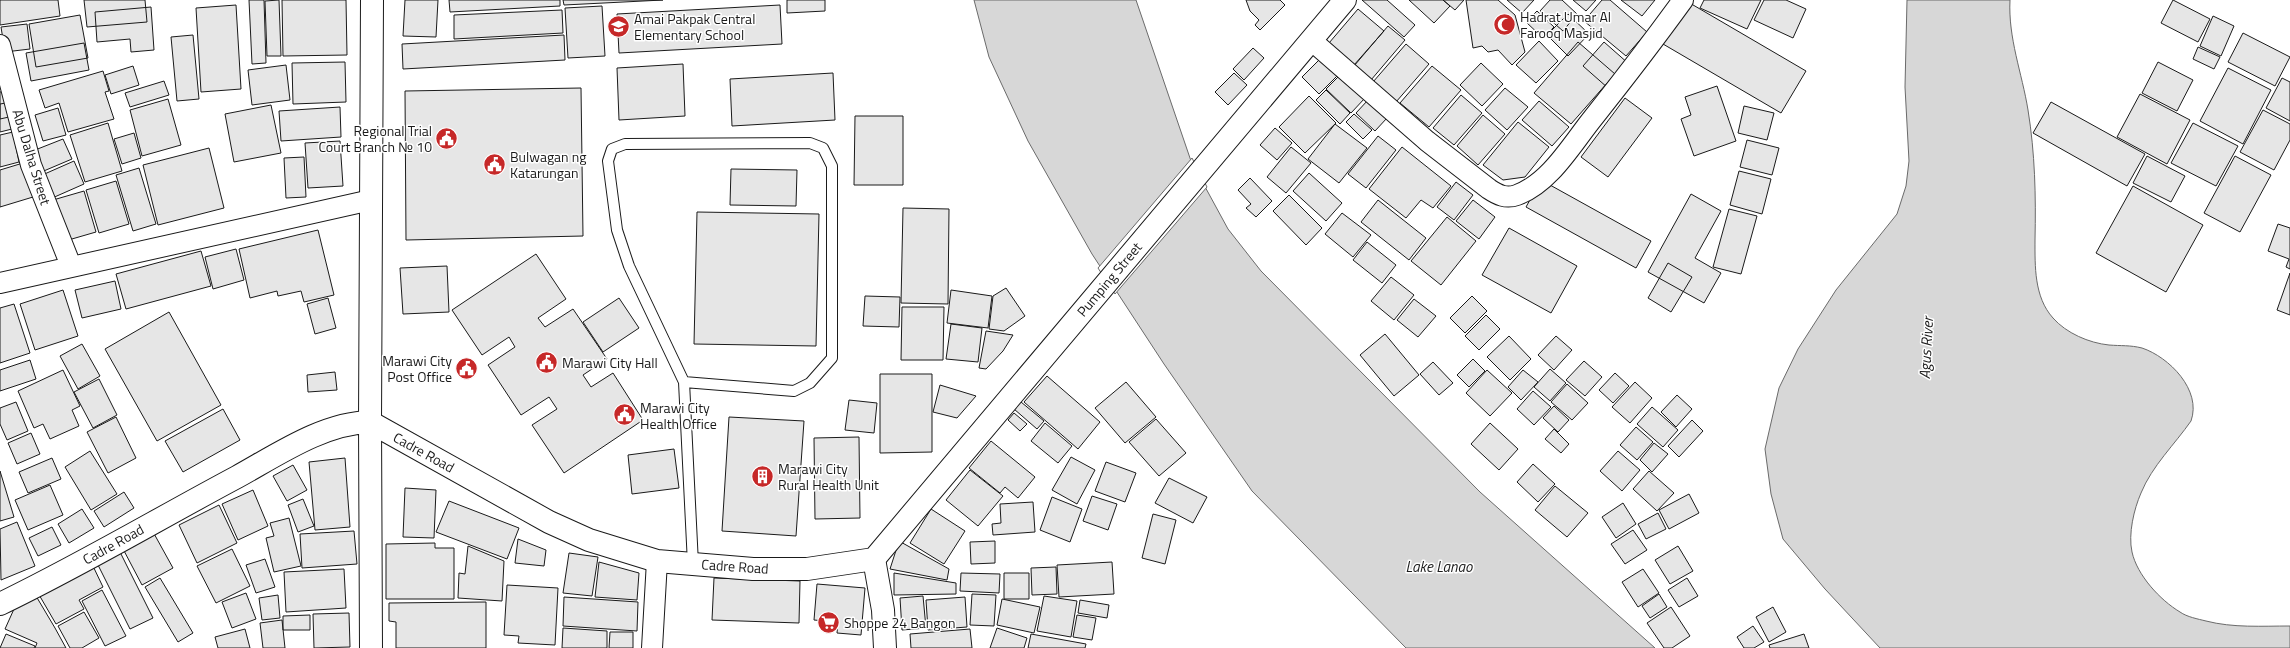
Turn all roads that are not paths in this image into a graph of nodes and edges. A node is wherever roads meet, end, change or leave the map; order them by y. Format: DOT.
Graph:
graph roads {
  1 [pos="372,0"];
  2 [pos="1345,0"];
  3 [pos="1683,0"];
  4 [pos="1311,40"];
  5 [pos="0,45"];
  6 [pos="371,200"];
  7 [pos="71,266"];
  8 [pos="0,283"];
  9 [pos="684,382"];
  10 [pos="370,422"];
  11 [pos="874,559"];
  12 [pos="658,561"];
  13 [pos="693,564"];
  14 [pos="0,604"];
  15 [pos="371,648"];
  16 [pos="652,648"];
  17 [pos="885,648"];
  1 -- 6 [label="main road"];
  2 -- 4 [label="main road, Pumping Street"];
  3 -- 4 [label="street"];
  4 -- 11 [label="main road, Pumping Street"];
  5 -- 7 [label="street, Abu Dalha Street"];
  6 -- 7 [label="street"];
  6 -- 10 [label="main road"];
  7 -- 8 [label="street"];
  9 -- 9 [label="lane"];
  9 -- 13 [label="lane"];
  10 -- 12 [label="main road, Cadre Road"];
  10 -- 14 [label="main road, Cadre Road"];
  10 -- 15 [label="main road"];
  11 -- 13 [label="main road, Cadre Road"];
  11 -- 17 [label="main road"];
  12 -- 13 [label="main road, Cadre Road"];
  12 -- 16 [label="street"];
}
